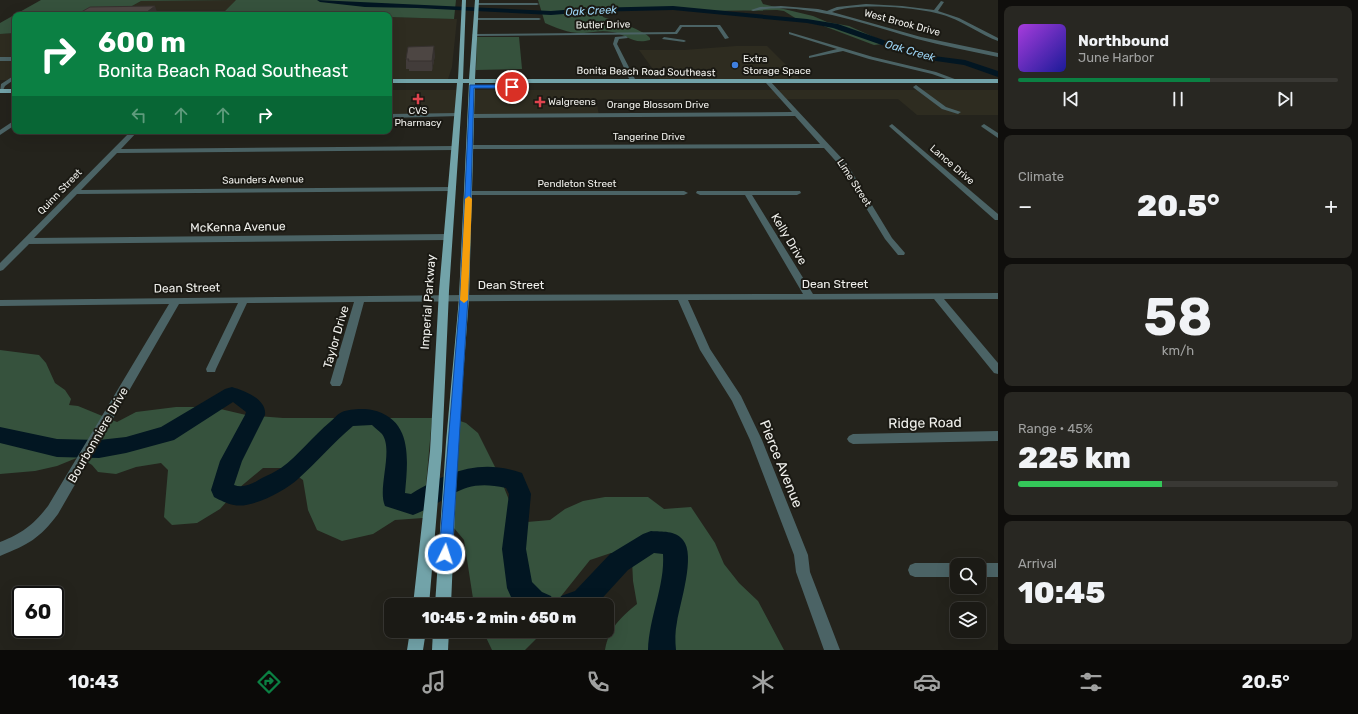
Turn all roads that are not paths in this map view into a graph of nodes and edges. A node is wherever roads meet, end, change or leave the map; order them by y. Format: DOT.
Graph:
graph roads {
  1 [pos="464,0"];
  2 [pos="942,2"];
  3 [pos="537,4"];
  4 [pos="476,6"];
  5 [pos="753,10"];
  6 [pos="935,11"];
  7 [pos="829,12"];
  8 [pos="476,19"];
  9 [pos="539,19"];
  10 [pos="463,20"];
  11 [pos="463,29"];
  12 [pos="791,33"];
  13 [pos="474,34"];
  14 [pos="727,38"];
  15 [pos="998,40"];
  16 [pos="684,41"];
  17 [pos="847,50"];
  18 [pos="998,55"];
  19 [pos="811,57"];
  20 [pos="0,59"];
  21 [pos="12,59"];
  22 [pos="12,79"];
  23 [pos="392,81"];
  24 [pos="633,81"];
  25 [pos="957,81"];
  26 [pos="460,84"];
  27 [pos="472,84"];
  28 [pos="998,84"];
  29 [pos="2,85"];
  30 [pos="12,86"];
  31 [pos="772,86"];
  32 [pos="392,87"];
  33 [pos="566,87"];
  34 [pos="890,87"];
  35 [pos="916,87"];
  36 [pos="751,88"];
  37 [pos="797,88"];
  38 [pos="0,91"];
  39 [pos="12,91"];
  40 [pos="958,112"];
  41 [pos="798,114"];
  42 [pos="458,115"];
  43 [pos="392,116"];
  44 [pos="471,116"];
  45 [pos="12,124"];
  46 [pos="892,126"];
  47 [pos="984,126"];
  48 [pos="0,133"];
  49 [pos="132,134"];
  50 [pos="998,136"];
  51 [pos="827,146"];
  52 [pos="470,147"];
  53 [pos="455,148"];
  54 [pos="116,151"];
  55 [pos="452,188"];
  56 [pos="74,192"];
  57 [pos="469,193"];
  58 [pos="684,193"];
  59 [pos="700,193"];
  60 [pos="747,193"];
  61 [pos="797,193"];
  62 [pos="998,218"];
  63 [pos="448,236"];
  64 [pos="27,241"];
  65 [pos="901,254"];
  66 [pos="0,268"];
  67 [pos="936,296"];
  68 [pos="998,296"];
  69 [pos="810,297"];
  70 [pos="444,298"];
  71 [pos="464,298"];
  72 [pos="682,298"];
  73 [pos="360,299"];
  74 [pos="244,300"];
  75 [pos="176,301"];
  76 [pos="0,303"];
  77 [pos="211,370"];
  78 [pos="998,370"];
  79 [pos="336,383"];
  80 [pos="998,436"];
  81 [pos="854,440"];
  82 [pos="0,549"];
  83 [pos="915,570"];
  84 [pos="950,570"];
  85 [pos="986,570"];
  86 [pos="998,570"];
  87 [pos="422,598"];
  88 [pos="443,598"];
  89 [pos="417,638"];
  90 [pos="441,638"];
  91 [pos="415,650"];
  92 [pos="440,650"];
  93 [pos="832,650"];
  1 -- 10 [label="main road, Imperial Parkway"];
  2 -- 6 [label="street"];
  3 -- 4 [label="street"];
  4 -- 8 [label="main road"];
  5 -- 7 [label="street, West Brook Drive"];
  6 -- 7 [label="street"];
  6 -- 15 [label="street"];
  7 -- 18 [label="street, West Brook Drive"];
  8 -- 9 [label="street"];
  8 -- 10 [label="main road"];
  8 -- 13 [label="main road"];
  10 -- 11 [label="main road, Imperial Parkway"];
  11 -- 13 [label="main road"];
  11 -- 26 [label="main road, Imperial Parkway"];
  12 -- 17 [label="street"];
  13 -- 14 [label="street, Butler Drive"];
  13 -- 27 [label="main road"];
  16 -- 24 [label="street"];
  17 -- 19 [label="street"];
  17 -- 25 [label="street"];
  20 -- 21 [label="street"];
  22 -- 29 [label="street"];
  23 -- 26 [label="main road, Bonita Beach Road Southeast"];
  24 -- 27 [label="main road, Bonita Beach Road Southeast"];
  24 -- 31 [label="main road, Bonita Beach Road Southeast"];
  24 -- 33 [label="main road"];
  25 -- 28 [label="main road, Bonita Beach Road Southeast"];
  25 -- 31 [label="main road, Bonita Beach Road Southeast"];
  25 -- 34 [label="main road"];
  26 -- 27 [label="main road, Bonita Beach Road Southeast"];
  26 -- 32 [label="main road, Bonita Beach Road Southeast"];
  26 -- 42 [label="main road, Imperial Parkway"];
  27 -- 33 [label="main road, Bonita Beach Road Southeast"];
  27 -- 44 [label="main road"];
  28 -- 35 [label="main road, Bonita Beach Road Southeast"];
  29 -- 38 [label="street"];
  30 -- 38 [label="street"];
  31 -- 41 [label="street, Lime Street"];
  33 -- 36 [label="main road, Bonita Beach Road Southeast"];
  34 -- 35 [label="main road, Bonita Beach Road Southeast"];
  34 -- 37 [label="main road, Bonita Beach Road Southeast"];
  35 -- 40 [label="street"];
  38 -- 39 [label="main road"];
  41 -- 44 [label="street, Orange Blossom Drive"];
  41 -- 51 [label="street, Lime Street"];
  42 -- 43 [label="street"];
  42 -- 53 [label="main road, Imperial Parkway"];
  44 -- 52 [label="main road"];
  45 -- 48 [label="street"];
  46 -- 62 [label="street, Lance Drive"];
  47 -- 50 [label="street"];
  49 -- 54 [label="street, Quinn Street"];
  51 -- 52 [label="street, Tangerine Drive"];
  51 -- 65 [label="street, Lime Street"];
  52 -- 57 [label="main road"];
  53 -- 54 [label="street"];
  53 -- 55 [label="main road, Imperial Parkway"];
  54 -- 56 [label="street, Quinn Street"];
  55 -- 56 [label="street, Saunders Avenue"];
  55 -- 63 [label="main road, Imperial Parkway"];
  56 -- 64 [label="street, Quinn Street"];
  57 -- 58 [label="street, Pendleton Street"];
  57 -- 71 [label="main road"];
  59 -- 60 [label="street"];
  60 -- 61 [label="street"];
  60 -- 69 [label="street, Kelly Drive"];
  63 -- 64 [label="street, McKenna Avenue"];
  63 -- 70 [label="main road, Imperial Parkway"];
  64 -- 66 [label="street, Quinn Street"];
  67 -- 68 [label="street, Dean Street"];
  67 -- 69 [label="street, Dean Street"];
  67 -- 78 [label="street"];
  69 -- 72 [label="street, Dean Street"];
  70 -- 71 [label="street, Dean Street"];
  70 -- 73 [label="street, Dean Street"];
  70 -- 87 [label="main road, Imperial Parkway"];
  71 -- 72 [label="street, Dean Street"];
  71 -- 88 [label="main road"];
  72 -- 93 [label="street, Pierce Avenue"];
  73 -- 74 [label="street, Dean Street"];
  73 -- 79 [label="street, Taylor Drive"];
  74 -- 75 [label="street, Dean Street"];
  74 -- 77 [label="street"];
  75 -- 76 [label="street, Dean Street"];
  75 -- 82 [label="street, Bourbonniere Drive"];
  80 -- 81 [label="street, Ridge Road"];
  83 -- 84 [label="street"];
  85 -- 86 [label="street"];
  89 -- 91 [label="main road"];
  90 -- 92 [label="main road"];
}
